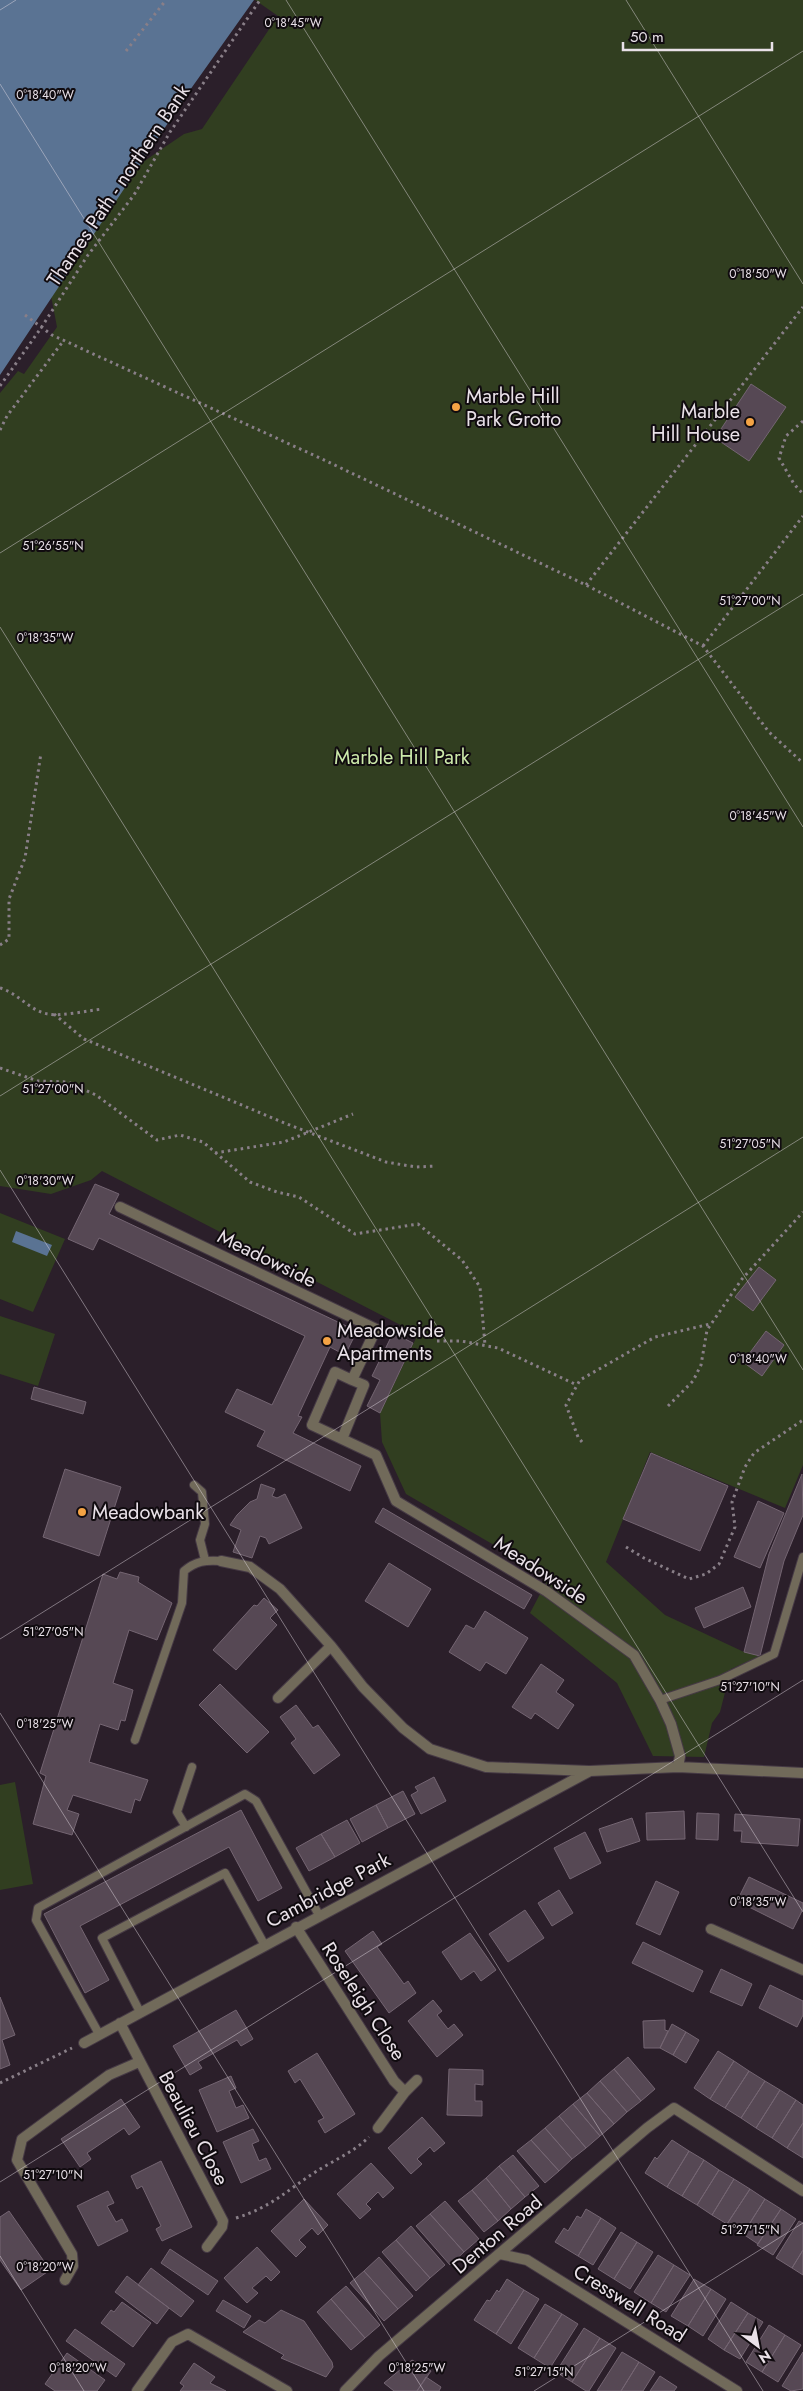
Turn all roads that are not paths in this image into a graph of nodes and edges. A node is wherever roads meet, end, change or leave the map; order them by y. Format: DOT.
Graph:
graph roads {
  1 [pos="120,1207"];
  2 [pos="352,1380"];
  3 [pos="342,1439"];
  4 [pos="194,1484"];
  5 [pos="803,1557"];
  6 [pos="205,1560"];
  7 [pos="221,1561"];
  8 [pos="331,1646"];
  9 [pos="278,1698"];
  10 [pos="660,1700"];
  11 [pos="135,1740"];
  12 [pos="192,1767"];
  13 [pos="678,1768"];
  14 [pos="590,1771"];
  15 [pos="803,1774"];
  16 [pos="186,1827"];
  17 [pos="319,1915"];
  18 [pos="296,1927"];
  19 [pos="711,1929"];
  20 [pos="264,1944"];
  21 [pos="803,1970"];
  22 [pos="140,2012"];
  23 [pos="120,2023"];
  24 [pos="99,2034"];
  25 [pos="84,2043"];
  26 [pos="139,2062"];
  27 [pos="417,2080"];
  28 [pos="405,2092"];
  29 [pos="378,2128"];
  30 [pos="803,2191"];
  31 [pos="207,2247"];
  32 [pos="500,2254"];
  33 [pos="65,2280"];
  34 [pos="349,2390"];
  35 [pos="138,2391"];
  36 [pos="287,2391"];
  37 [pos="738,2391"];
  1 -- 2 [label="street, Meadowside"];
  2 -- 3 [label="street"];
  2 -- 3 [label="street, Meadowside"];
  3 -- 10 [label="street, Meadowside"];
  4 -- 6 [label="lane"];
  5 -- 10 [label="lane"];
  6 -- 7 [label="lane"];
  6 -- 11 [label="lane"];
  7 -- 8 [label="street, Cambridge Park"];
  8 -- 9 [label="street"];
  8 -- 14 [label="street, Cambridge Park"];
  10 -- 13 [label="street, Meadowside"];
  12 -- 16 [label="lane"];
  13 -- 14 [label="street, Cambridge Park"];
  13 -- 15 [label="street, Cambridge Park"];
  14 -- 17 [label="street, Cambridge Park"];
  16 -- 17 [label="lane"];
  16 -- 24 [label="lane"];
  17 -- 18 [label="street, Cambridge Park"];
  18 -- 20 [label="street, Cambridge Park"];
  18 -- 28 [label="street, Roseleigh Close"];
  19 -- 21 [label="street"];
  20 -- 22 [label="street, Cambridge Park"];
  20 -- 22 [label="lane"];
  22 -- 23 [label="street, Cambridge Park"];
  23 -- 24 [label="street, Cambridge Park"];
  23 -- 26 [label="street, Beaulieu Close"];
  24 -- 25 [label="street, Cambridge Park"];
  26 -- 31 [label="street, Beaulieu Close"];
  26 -- 33 [label="street"];
  27 -- 28 [label="street, Roseleigh Close"];
  28 -- 29 [label="street, Roseleigh Close"];
  30 -- 32 [label="street, Denton Road"];
  32 -- 34 [label="street, Denton Road"];
  32 -- 37 [label="street, Cresswell Road"];
  35 -- 36 [label="street"];
}
